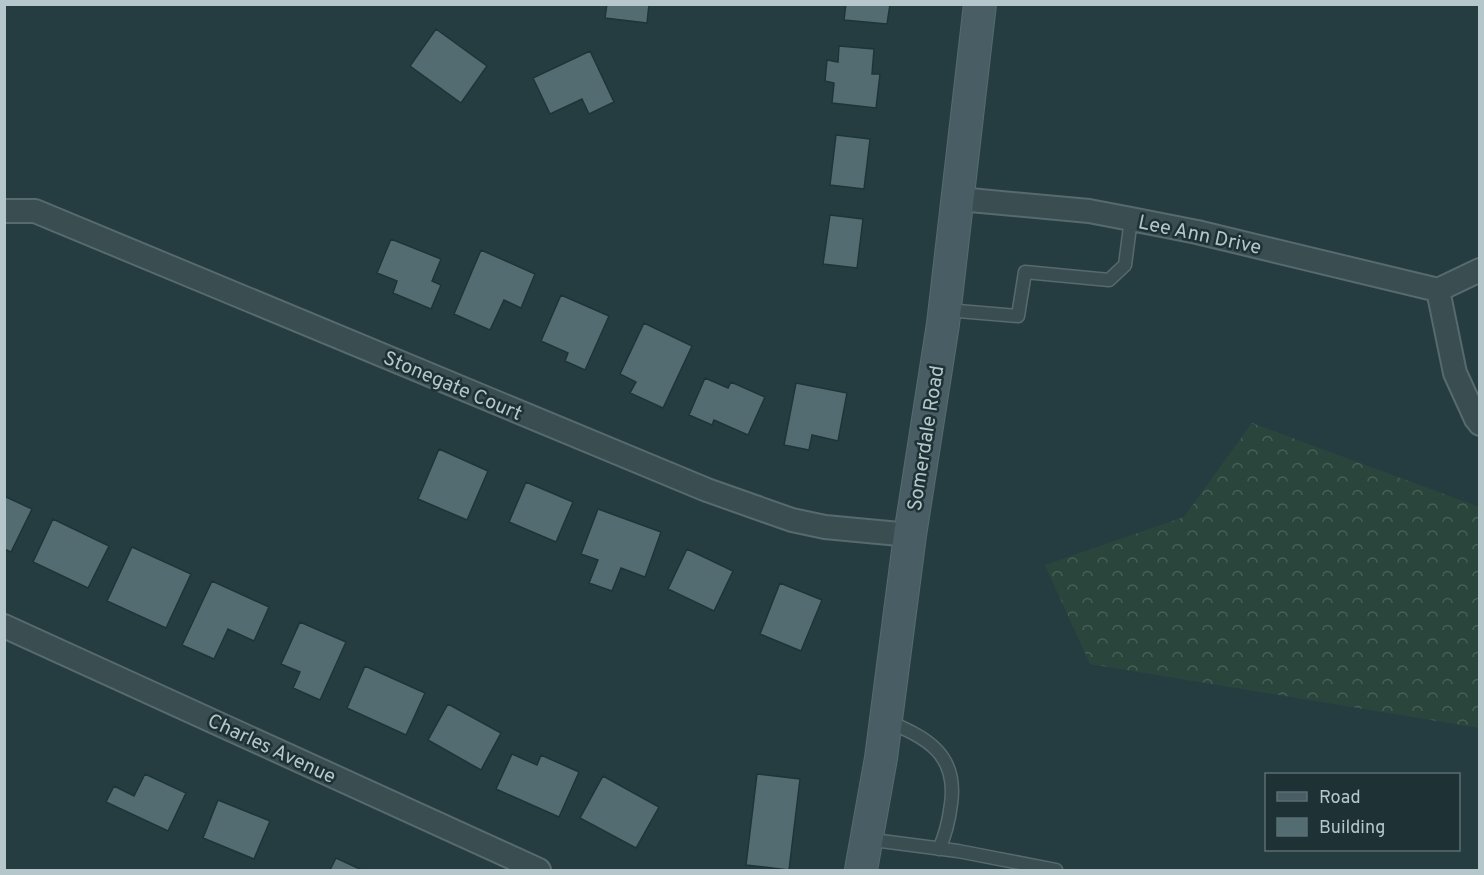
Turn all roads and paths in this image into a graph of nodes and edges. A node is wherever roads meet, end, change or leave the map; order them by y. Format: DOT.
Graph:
graph roads {
  1 [pos="980,4"];
  2 [pos="958,199"];
  3 [pos="4,211"];
  4 [pos="1131,219"];
  5 [pos="1479,270"];
  6 [pos="1438,290"];
  7 [pos="945,310"];
  8 [pos="1479,424"];
  9 [pos="910,535"];
  10 [pos="4,626"];
  11 [pos="886,721"];
  12 [pos="865,839"];
  13 [pos="939,849"];
  14 [pos="538,870"];
  15 [pos="861,870"];
  16 [pos="1056,870"];
  1 -- 2 [label="main road, Somerdale Road"];
  2 -- 4 [label="street, Lee Ann Drive"];
  2 -- 7 [label="main road, Somerdale Road"];
  3 -- 9 [label="street, Stonegate Court"];
  4 -- 6 [label="street, Lee Ann Drive"];
  4 -- 7 [label="lane"];
  5 -- 6 [label="street"];
  6 -- 8 [label="street"];
  7 -- 9 [label="main road, Somerdale Road"];
  9 -- 11 [label="main road, Somerdale Road"];
  10 -- 14 [label="street, Charles Avenue"];
  11 -- 12 [label="main road, Somerdale Road"];
  11 -- 13 [label="lane"];
  12 -- 13 [label="lane"];
  12 -- 15 [label="main road, Somerdale Road"];
  13 -- 16 [label="lane"];
}
